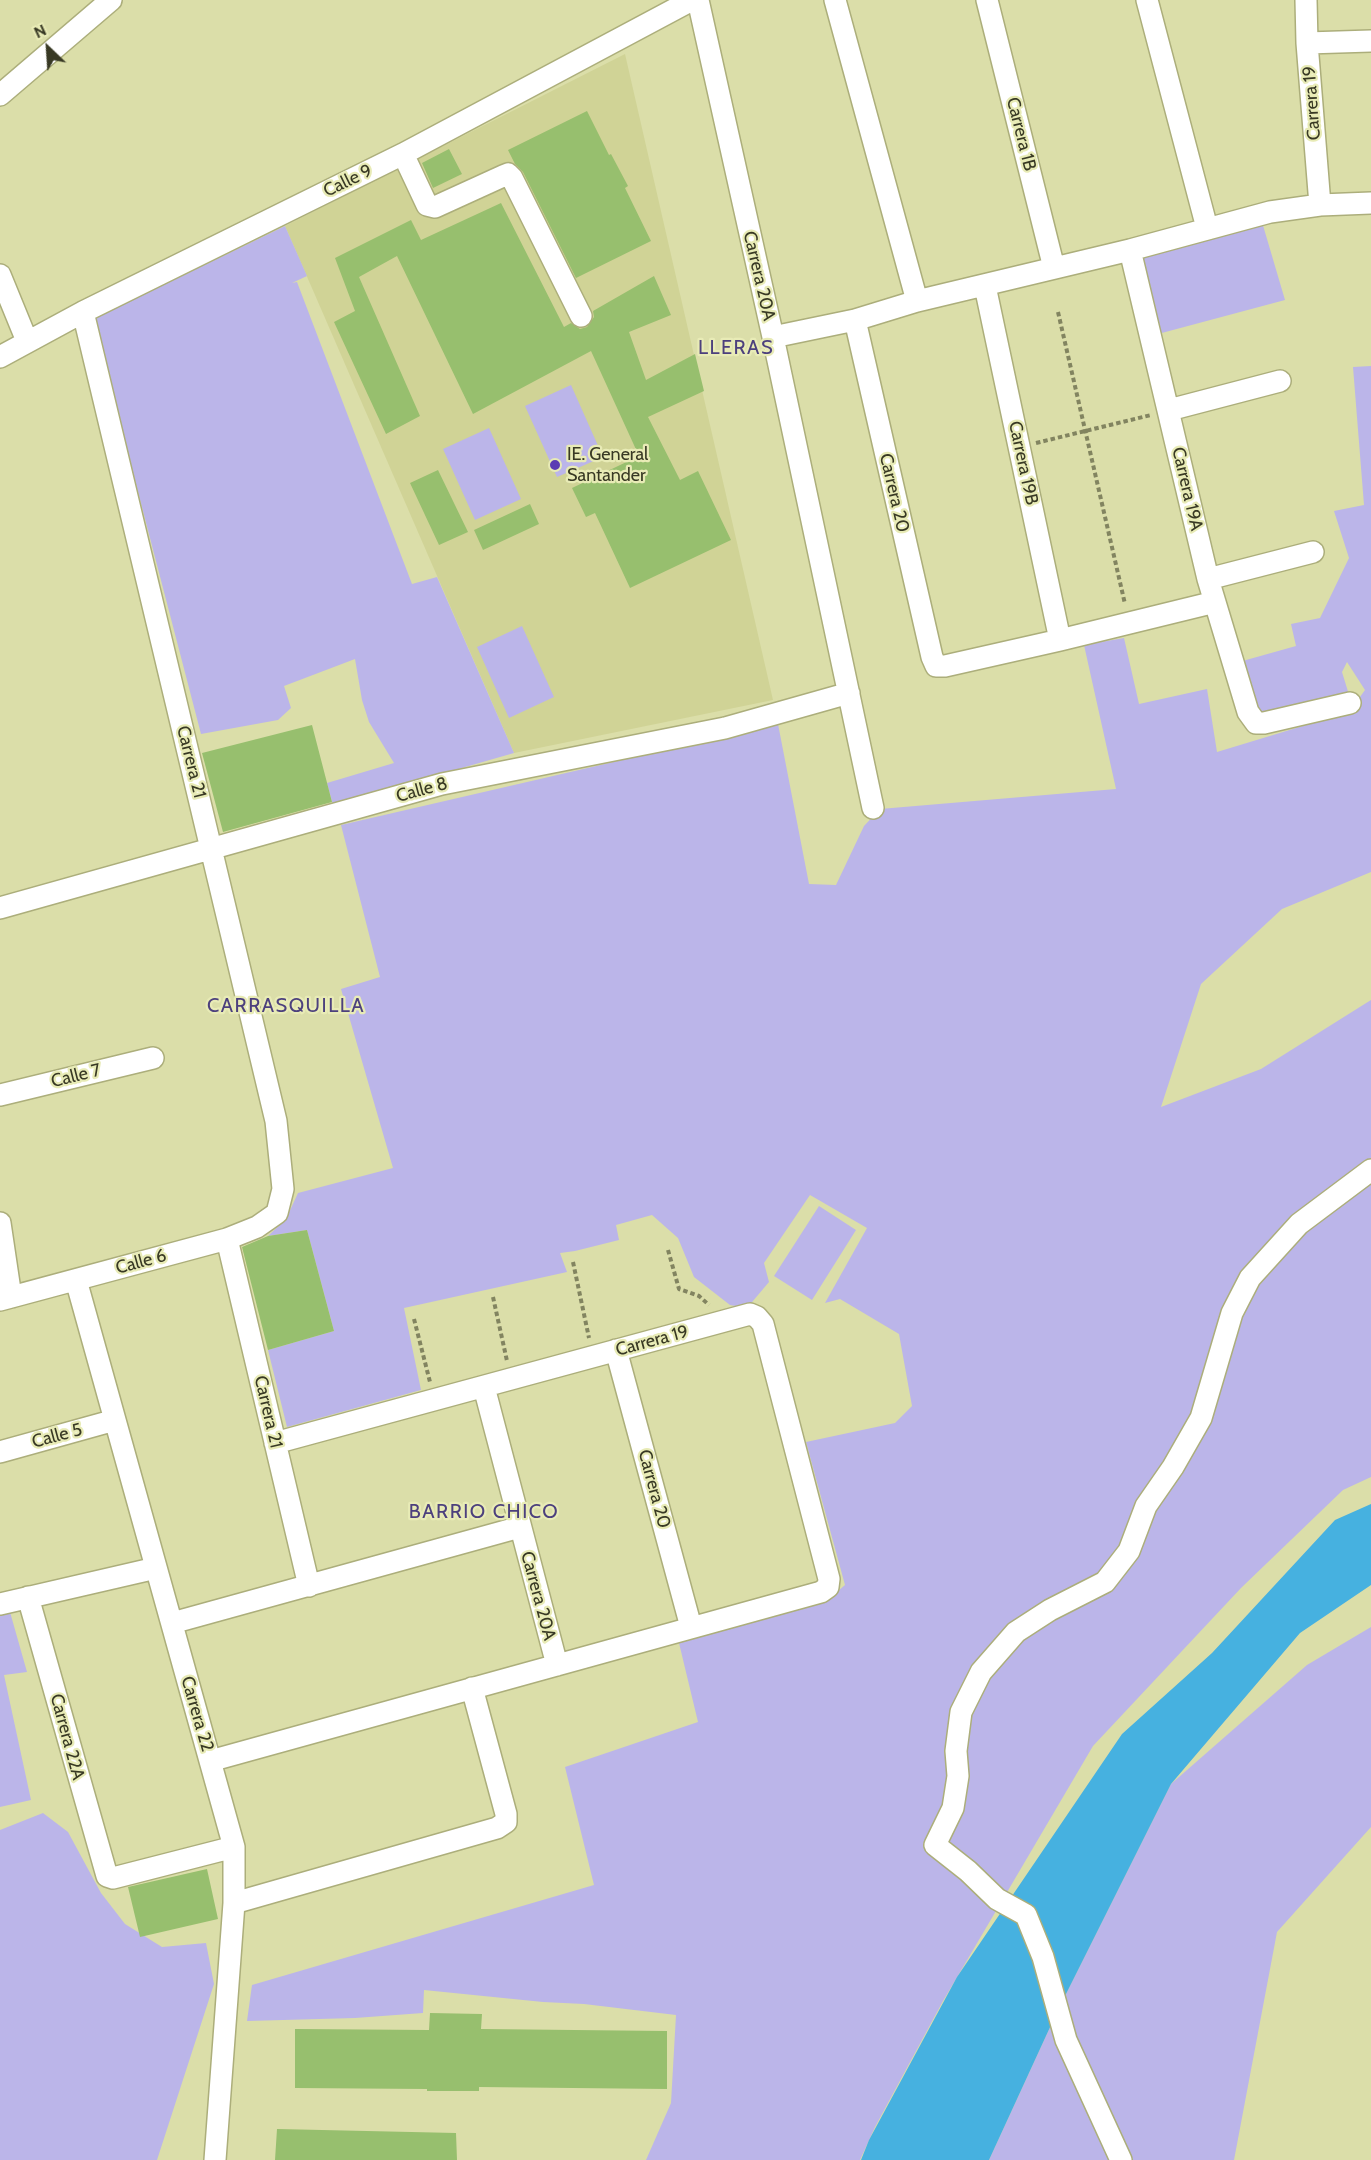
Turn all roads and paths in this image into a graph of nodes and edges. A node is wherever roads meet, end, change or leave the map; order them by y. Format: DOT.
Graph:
graph roads {
  1 [pos="111,0"];
  2 [pos="692,0"];
  3 [pos="698,0"];
  4 [pos="835,0"];
  5 [pos="987,0"];
  6 [pos="1147,0"];
  7 [pos="1306,0"];
  8 [pos="1371,41"];
  9 [pos="1308,43"];
  10 [pos="0,94"];
  11 [pos="403,154"];
  12 [pos="1371,203"];
  13 [pos="1320,205"];
  14 [pos="1207,228"];
  15 [pos="1130,250"];
  16 [pos="1054,268"];
  17 [pos="0,275"];
  18 [pos="985,286"];
  19 [pos="917,301"];
  20 [pos="83,312"];
  21 [pos="1058,312"];
  22 [pos="581,316"];
  23 [pos="855,320"];
  24 [pos="773,337"];
  25 [pos="27,341"];
  26 [pos="0,357"];
  27 [pos="1280,381"];
  28 [pos="1169,410"];
  29 [pos="1086,432"];
  30 [pos="1019,447"];
  31 [pos="1313,552"];
  32 [pos="1208,579"];
  33 [pos="1215,602"];
  34 [pos="1129,623"];
  35 [pos="1060,640"];
  36 [pos="849,693"];
  37 [pos="1350,702"];
  38 [pos="873,808"];
  39 [pos="213,850"];
  40 [pos="0,908"];
  41 [pos="153,1058"];
  42 [pos="0,1095"];
  43 [pos="1371,1170"];
  44 [pos="277,1213"];
  45 [pos="0,1223"];
  46 [pos="227,1239"];
  47 [pos="668,1250"];
  48 [pos="573,1262"];
  49 [pos="76,1280"];
  50 [pos="6,1298"];
  51 [pos="493,1298"];
  52 [pos="414,1319"];
  53 [pos="728,1321"];
  54 [pos="616,1350"];
  55 [pos="593,1357"];
  56 [pos="511,1379"];
  57 [pos="484,1387"];
  58 [pos="434,1400"];
  59 [pos="115,1420"];
  60 [pos="275,1443"];
  61 [pos="0,1452"];
  62 [pos="520,1527"];
  63 [pos="156,1568"];
  64 [pos="309,1586"];
  65 [pos="28,1597"];
  66 [pos="0,1604"];
  67 [pos="172,1623"];
  68 [pos="691,1627"];
  69 [pos="556,1665"];
  70 [pos="472,1688"];
  71 [pos="210,1761"];
  72 [pos="234,1847"];
  73 [pos="234,1903"];
  74 [pos="215,2160"];
  75 [pos="1120,2160"];
  1 -- 10 [label="street"];
  2 -- 11 [label="street, Calle 9"];
  3 -- 24 [label="street, Carrera 20A"];
  4 -- 19 [label="street"];
  5 -- 16 [label="street, Carrera 1B"];
  6 -- 14 [label="street"];
  7 -- 9 [label="street, Carrera 19"];
  8 -- 9 [label="street"];
  9 -- 13 [label="street, Carrera 19"];
  11 -- 20 [label="street, Calle 9"];
  11 -- 22 [label="street"];
  12 -- 13 [label="street"];
  13 -- 14 [label="street"];
  14 -- 15 [label="street"];
  15 -- 16 [label="street"];
  15 -- 28 [label="street, Carrera 19A"];
  16 -- 18 [label="street"];
  17 -- 25 [label="street"];
  18 -- 19 [label="street"];
  18 -- 30 [label="street, Carrera 19B"];
  19 -- 23 [label="street"];
  20 -- 25 [label="street, Calle 9"];
  20 -- 39 [label="street, Carrera 21"];
  21 -- 29 [label="path"];
  23 -- 24 [label="street"];
  23 -- 35 [label="street, Carrera 20"];
  24 -- 36 [label="street, Carrera 20A"];
  25 -- 26 [label="street, Calle 9"];
  27 -- 28 [label="street"];
  28 -- 29 [label="path"];
  28 -- 32 [label="street, Carrera 19A"];
  29 -- 30 [label="path"];
  29 -- 34 [label="path"];
  30 -- 35 [label="street, Carrera 19B"];
  31 -- 32 [label="street"];
  32 -- 33 [label="street, Carrera 19A"];
  33 -- 34 [label="street"];
  33 -- 37 [label="street, Carrera 19A"];
  34 -- 35 [label="street"];
  36 -- 38 [label="street, Carrera 20A"];
  36 -- 39 [label="street, Calle 8"];
  39 -- 40 [label="street, Calle 8"];
  39 -- 44 [label="street, Carrera 21"];
  41 -- 42 [label="street, Calle 7"];
  43 -- 75 [label="street"];
  44 -- 46 [label="street, Calle 6"];
  45 -- 50 [label="street"];
  46 -- 49 [label="street, Calle 6"];
  46 -- 60 [label="street, Carrera 21"];
  47 -- 53 [label="path"];
  48 -- 55 [label="path"];
  49 -- 50 [label="street, Calle 6"];
  49 -- 59 [label="street, Carrera 22"];
  51 -- 56 [label="path"];
  52 -- 58 [label="path"];
  53 -- 54 [label="street, Carrera 19"];
  53 -- 68 [label="street, Carrera 19"];
  54 -- 55 [label="street, Carrera 19"];
  54 -- 68 [label="street, Carrera 20"];
  55 -- 56 [label="street, Carrera 19"];
  56 -- 57 [label="street, Carrera 19"];
  57 -- 58 [label="street, Carrera 19"];
  57 -- 62 [label="street, Carrera 20A"];
  58 -- 60 [label="street, Carrera 19"];
  59 -- 61 [label="street, Calle 5"];
  59 -- 63 [label="street, Carrera 22"];
  60 -- 64 [label="street, Carrera 21"];
  62 -- 64 [label="street"];
  62 -- 69 [label="street, Carrera 20A"];
  63 -- 65 [label="street"];
  63 -- 67 [label="street, Carrera 22"];
  64 -- 67 [label="street"];
  65 -- 66 [label="street"];
  65 -- 72 [label="street, Carrera 22A"];
  67 -- 71 [label="street, Carrera 22"];
  68 -- 69 [label="street"];
  69 -- 70 [label="street"];
  70 -- 71 [label="street"];
  70 -- 73 [label="street"];
  71 -- 72 [label="street, Carrera 22"];
  72 -- 73 [label="street, Carrera 22"];
  73 -- 74 [label="street, Carrera 22"];
}
